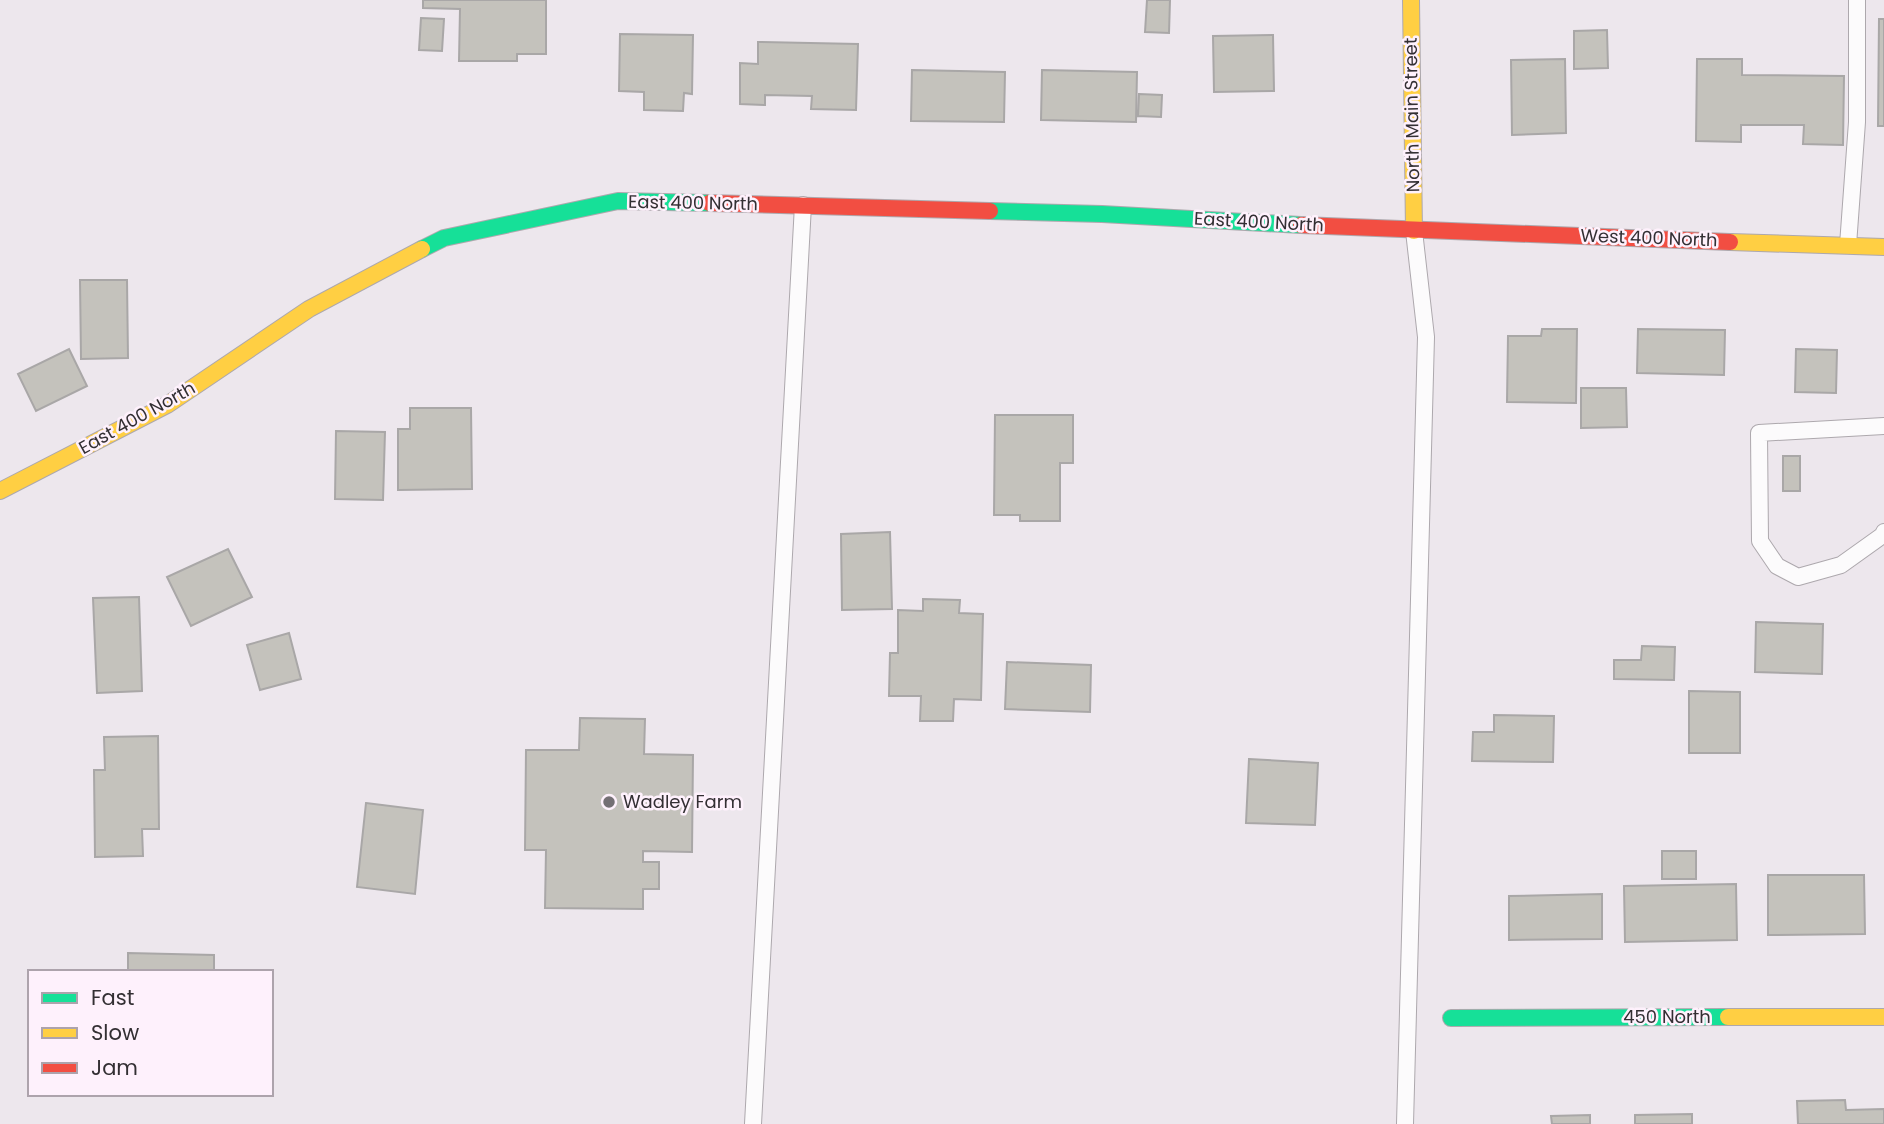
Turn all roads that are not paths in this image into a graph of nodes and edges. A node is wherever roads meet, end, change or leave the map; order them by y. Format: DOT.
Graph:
graph roads {
  1 [pos="1411,0"];
  2 [pos="1857,0"];
  3 [pos="803,205"];
  4 [pos="1414,231"];
  5 [pos="1848,245"];
  6 [pos="1884,247"];
  7 [pos="1884,426"];
  8 [pos="0,491"];
  9 [pos="1884,532"];
  10 [pos="1884,1017"];
  11 [pos="1451,1018"];
  12 [pos="753,1124"];
  13 [pos="1405,1124"];
  1 -- 4 [label="street, North Main Street"];
  2 -- 5 [label="lane"];
  3 -- 4 [label="street, East 400 North"];
  3 -- 8 [label="street, East 400 North"];
  3 -- 12 [label="lane"];
  4 -- 5 [label="street, West 400 North"];
  4 -- 13 [label="lane"];
  5 -- 6 [label="street, West 400 North"];
  7 -- 9 [label="lane"];
  10 -- 11 [label="street, 450 North"];
}
